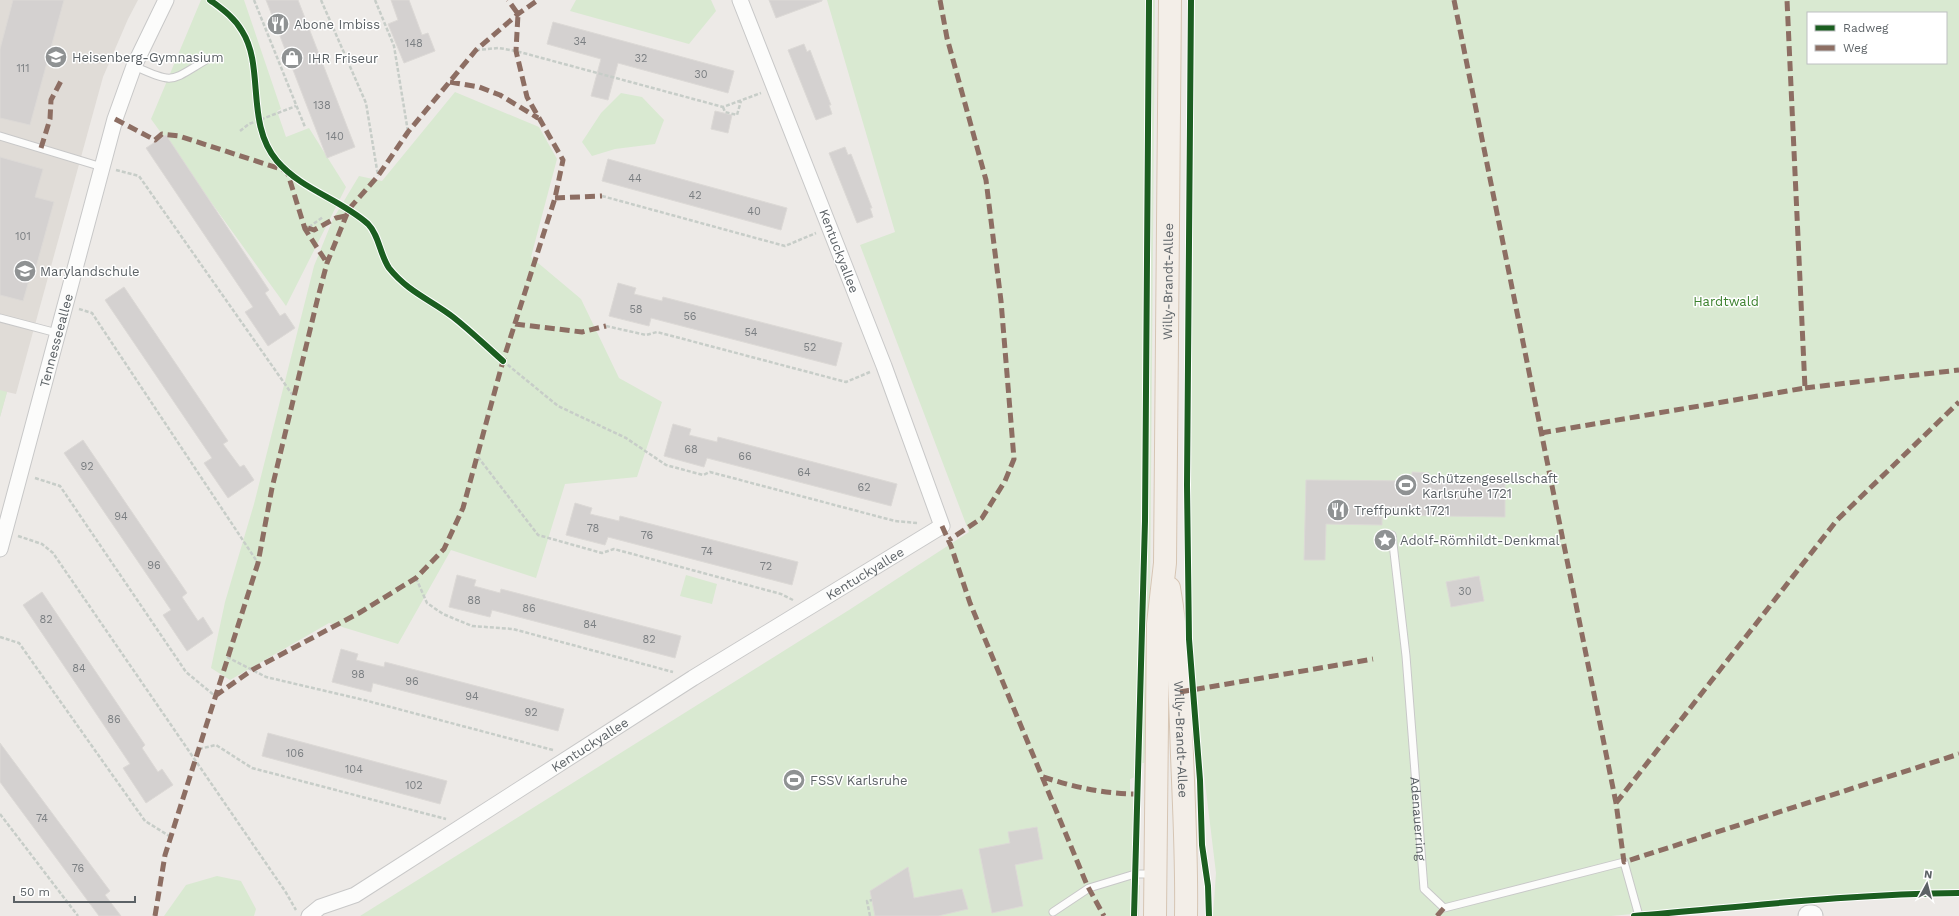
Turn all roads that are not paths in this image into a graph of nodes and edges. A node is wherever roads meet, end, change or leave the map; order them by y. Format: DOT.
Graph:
graph roads {
  1 [pos="166,0"];
  2 [pos="740,0"];
  3 [pos="1170,0"];
  4 [pos="206,60"];
  5 [pos="134,66"];
  6 [pos="0,136"];
  7 [pos="102,167"];
  8 [pos="0,318"];
  9 [pos="57,334"];
  10 [pos="1392,535"];
  11 [pos="0,549"];
  12 [pos="1165,563"];
  13 [pos="1156,874"];
  14 [pos="1053,912"];
  15 [pos="309,916"];
  16 [pos="1155,916"];
  17 [pos="1186,916"];
  18 [pos="1639,916"];
  19 [pos="1809,916"];
  20 [pos="1812,916"];
  1 -- 5 [label="street, Tennesseeallee"];
  2 -- 15 [label="street, Kentuckyallee"];
  3 -- 12 [label="main road, Willy-Brandt-Allee"];
  4 -- 5 [label="lane"];
  5 -- 7 [label="street, Tennesseeallee"];
  6 -- 7 [label="lane"];
  7 -- 9 [label="street, Tennesseeallee"];
  8 -- 9 [label="lane"];
  9 -- 11 [label="street, Tennesseeallee"];
  10 -- 18 [label="lane, Adenauerring"];
  12 -- 13 [label="main road, Willy-Brandt-Allee"];
  12 -- 17 [label="main road, Willy-Brandt-Allee"];
  13 -- 14 [label="lane"];
  13 -- 16 [label="main road, Willy-Brandt-Allee"];
  19 -- 20 [label="main road"];
}
